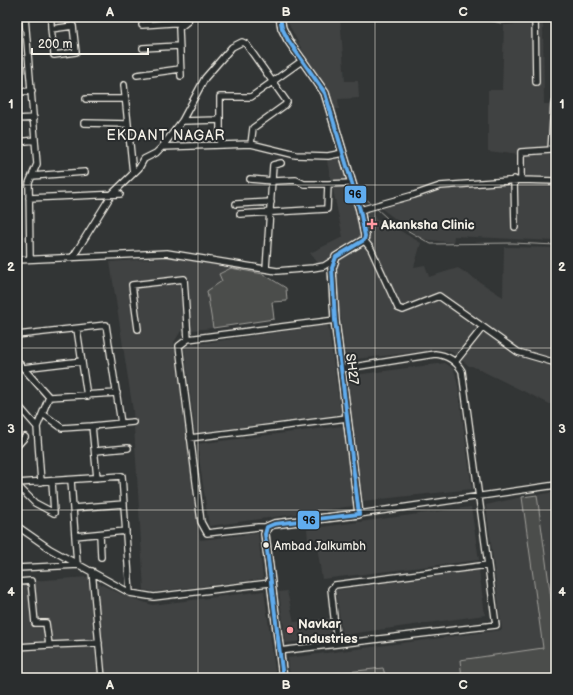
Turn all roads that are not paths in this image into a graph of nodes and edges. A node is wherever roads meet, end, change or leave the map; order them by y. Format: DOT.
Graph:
graph roads {
  1 [pos="25,17"];
  2 [pos="50,17"];
  3 [pos="280,17"];
  4 [pos="535,17"];
  5 [pos="188,19"];
  6 [pos="142,25"];
  7 [pos="51,29"];
  8 [pos="179,46"];
  9 [pos="143,48"];
  10 [pos="303,60"];
  11 [pos="180,69"];
  12 [pos="137,75"];
  13 [pos="181,76"];
  14 [pos="274,82"];
  15 [pos="536,82"];
  16 [pos="124,85"];
  17 [pos="32,91"];
  18 [pos="17,92"];
  19 [pos="86,99"];
  20 [pos="126,99"];
  21 [pos="556,104"];
  22 [pos="34,118"];
  23 [pos="17,119"];
  24 [pos="220,120"];
  25 [pos="182,121"];
  26 [pos="84,123"];
  27 [pos="128,124"];
  28 [pos="35,140"];
  29 [pos="17,142"];
  30 [pos="251,144"];
  31 [pos="220,145"];
  32 [pos="162,147"];
  33 [pos="343,153"];
  34 [pos="281,163"];
  35 [pos="85,172"];
  36 [pos="133,174"];
  37 [pos="32,176"];
  38 [pos="250,179"];
  39 [pos="514,179"];
  40 [pos="521,180"];
  41 [pos="556,180"];
  42 [pos="273,182"];
  43 [pos="351,183"];
  44 [pos="328,184"];
  45 [pos="112,194"];
  46 [pos="120,194"];
  47 [pos="29,198"];
  48 [pos="271,202"];
  49 [pos="236,204"];
  50 [pos="360,210"];
  51 [pos="270,212"];
  52 [pos="240,214"];
  53 [pos="515,227"];
  54 [pos="364,240"];
  55 [pos="73,258"];
  56 [pos="30,259"];
  57 [pos="335,259"];
  58 [pos="17,260"];
  59 [pos="324,266"];
  60 [pos="332,268"];
  61 [pos="266,269"];
  62 [pos="335,320"];
  63 [pos="483,327"];
  64 [pos="76,329"];
  65 [pos="138,329"];
  66 [pos="17,335"];
  67 [pos="188,339"];
  68 [pos="17,361"];
  69 [pos="82,361"];
  70 [pos="455,362"];
  71 [pos="556,363"];
  72 [pos="23,368"];
  73 [pos="341,369"];
  74 [pos="117,393"];
  75 [pos="87,396"];
  76 [pos="49,397"];
  77 [pos="17,404"];
  78 [pos="22,408"];
  79 [pos="17,413"];
  80 [pos="43,414"];
  81 [pos="347,418"];
  82 [pos="133,422"];
  83 [pos="121,423"];
  84 [pos="92,426"];
  85 [pos="37,427"];
  86 [pos="25,437"];
  87 [pos="190,438"];
  88 [pos="17,446"];
  89 [pos="128,448"];
  90 [pos="95,451"];
  91 [pos="97,478"];
  92 [pos="71,480"];
  93 [pos="52,481"];
  94 [pos="41,482"];
  95 [pos="17,484"];
  96 [pos="556,485"];
  97 [pos="480,495"];
  98 [pos="124,504"];
  99 [pos="73,508"];
  100 [pos="359,514"];
  101 [pos="17,526"];
  102 [pos="267,527"];
  103 [pos="126,531"];
  104 [pos="100,534"];
  105 [pos="75,536"];
  106 [pos="101,557"];
  107 [pos="78,564"];
  108 [pos="488,565"];
  109 [pos="17,568"];
  110 [pos="92,571"];
  111 [pos="17,582"];
  112 [pos="270,583"];
  113 [pos="130,593"];
  114 [pos="99,644"];
  115 [pos="338,644"];
  116 [pos="49,645"];
  117 [pos="17,647"];
  118 [pos="279,651"];
  119 [pos="102,678"];
  120 [pos="283,678"];
  1 -- 17 [label="street"];
  2 -- 7 [label="street"];
  3 -- 10 [label="main road"];
  4 -- 15 [label="street"];
  5 -- 6 [label="street"];
  5 -- 8 [label="street"];
  7 -- 7 [label="street"];
  8 -- 9 [label="street"];
  8 -- 11 [label="street"];
  10 -- 14 [label="street"];
  10 -- 33 [label="main road"];
  11 -- 12 [label="street"];
  11 -- 13 [label="street"];
  14 -- 24 [label="street"];
  14 -- 25 [label="street"];
  14 -- 30 [label="street"];
  16 -- 20 [label="street"];
  17 -- 18 [label="street"];
  17 -- 22 [label="street"];
  19 -- 20 [label="street"];
  20 -- 27 [label="street"];
  21 -- 40 [label="street"];
  22 -- 23 [label="street"];
  22 -- 28 [label="street"];
  24 -- 25 [label="street"];
  24 -- 31 [label="street"];
  25 -- 32 [label="street"];
  26 -- 27 [label="street"];
  27 -- 36 [label="street"];
  28 -- 29 [label="street"];
  28 -- 37 [label="street"];
  30 -- 31 [label="street"];
  30 -- 33 [label="street"];
  31 -- 32 [label="street"];
  32 -- 36 [label="street"];
  33 -- 43 [label="main road"];
  34 -- 42 [label="street"];
  35 -- 37 [label="street"];
  36 -- 45 [label="street"];
  37 -- 47 [label="street"];
  38 -- 42 [label="street"];
  39 -- 40 [label="street"];
  39 -- 50 [label="street"];
  39 -- 53 [label="street"];
  40 -- 41 [label="street"];
  42 -- 44 [label="street"];
  42 -- 48 [label="street"];
  43 -- 44 [label="street"];
  43 -- 50 [label="main road"];
  44 -- 51 [label="street"];
  45 -- 46 [label="street"];
  45 -- 47 [label="street"];
  45 -- 55 [label="street"];
  47 -- 56 [label="street"];
  48 -- 49 [label="street"];
  48 -- 51 [label="street"];
  50 -- 54 [label="main road"];
  51 -- 52 [label="street"];
  51 -- 61 [label="street"];
  54 -- 57 [label="main road"];
  54 -- 63 [label="street"];
  55 -- 56 [label="street"];
  55 -- 61 [label="street"];
  56 -- 58 [label="street"];
  57 -- 59 [label="street"];
  57 -- 60 [label="main road, SH27 / SH27"];
  59 -- 60 [label="street"];
  59 -- 61 [label="street"];
  60 -- 62 [label="main road, SH27 / SH27"];
  62 -- 67 [label="street"];
  62 -- 73 [label="main road, SH27 / SH27"];
  63 -- 70 [label="street"];
  63 -- 71 [label="street"];
  64 -- 66 [label="street"];
  64 -- 69 [label="street"];
  64 -- 74 [label="street"];
  65 -- 67 [label="street"];
  67 -- 87 [label="street"];
  68 -- 72 [label="street"];
  69 -- 72 [label="street"];
  69 -- 75 [label="street"];
  70 -- 73 [label="street"];
  70 -- 97 [label="street"];
  72 -- 76 [label="street"];
  73 -- 81 [label="main road, SH27 / SH27"];
  74 -- 75 [label="street"];
  74 -- 83 [label="street"];
  75 -- 76 [label="street"];
  76 -- 80 [label="street"];
  77 -- 78 [label="street"];
  78 -- 79 [label="street"];
  78 -- 85 [label="street"];
  80 -- 84 [label="street"];
  80 -- 85 [label="street"];
  81 -- 87 [label="street"];
  81 -- 100 [label="main road, SH27 / SH27"];
  82 -- 83 [label="street"];
  83 -- 84 [label="street"];
  84 -- 90 [label="street"];
  85 -- 94 [label="street"];
  86 -- 88 [label="street"];
  87 -- 102 [label="street"];
  89 -- 90 [label="street"];
  90 -- 91 [label="street"];
  91 -- 92 [label="street"];
  91 -- 98 [label="street"];
  92 -- 93 [label="street"];
  92 -- 99 [label="street"];
  93 -- 94 [label="street"];
  93 -- 95 [label="street"];
  94 -- 95 [label="street"];
  96 -- 97 [label="street"];
  97 -- 100 [label="street"];
  97 -- 108 [label="street"];
  98 -- 99 [label="street"];
  98 -- 103 [label="street"];
  99 -- 105 [label="street"];
  100 -- 102 [label="main road"];
  101 -- 107 [label="street"];
  102 -- 112 [label="main road"];
  103 -- 104 [label="street"];
  103 -- 113 [label="street"];
  104 -- 105 [label="street"];
  104 -- 106 [label="street"];
  105 -- 107 [label="street"];
  107 -- 109 [label="street"];
  107 -- 110 [label="street"];
  108 -- 115 [label="street"];
  108 -- 115 [label="street"];
  110 -- 113 [label="street"];
  110 -- 114 [label="street"];
  111 -- 116 [label="street"];
  112 -- 113 [label="street"];
  112 -- 118 [label="main road"];
  114 -- 116 [label="street"];
  114 -- 119 [label="street"];
  115 -- 118 [label="street"];
  116 -- 117 [label="street"];
  118 -- 120 [label="main road"];
}
